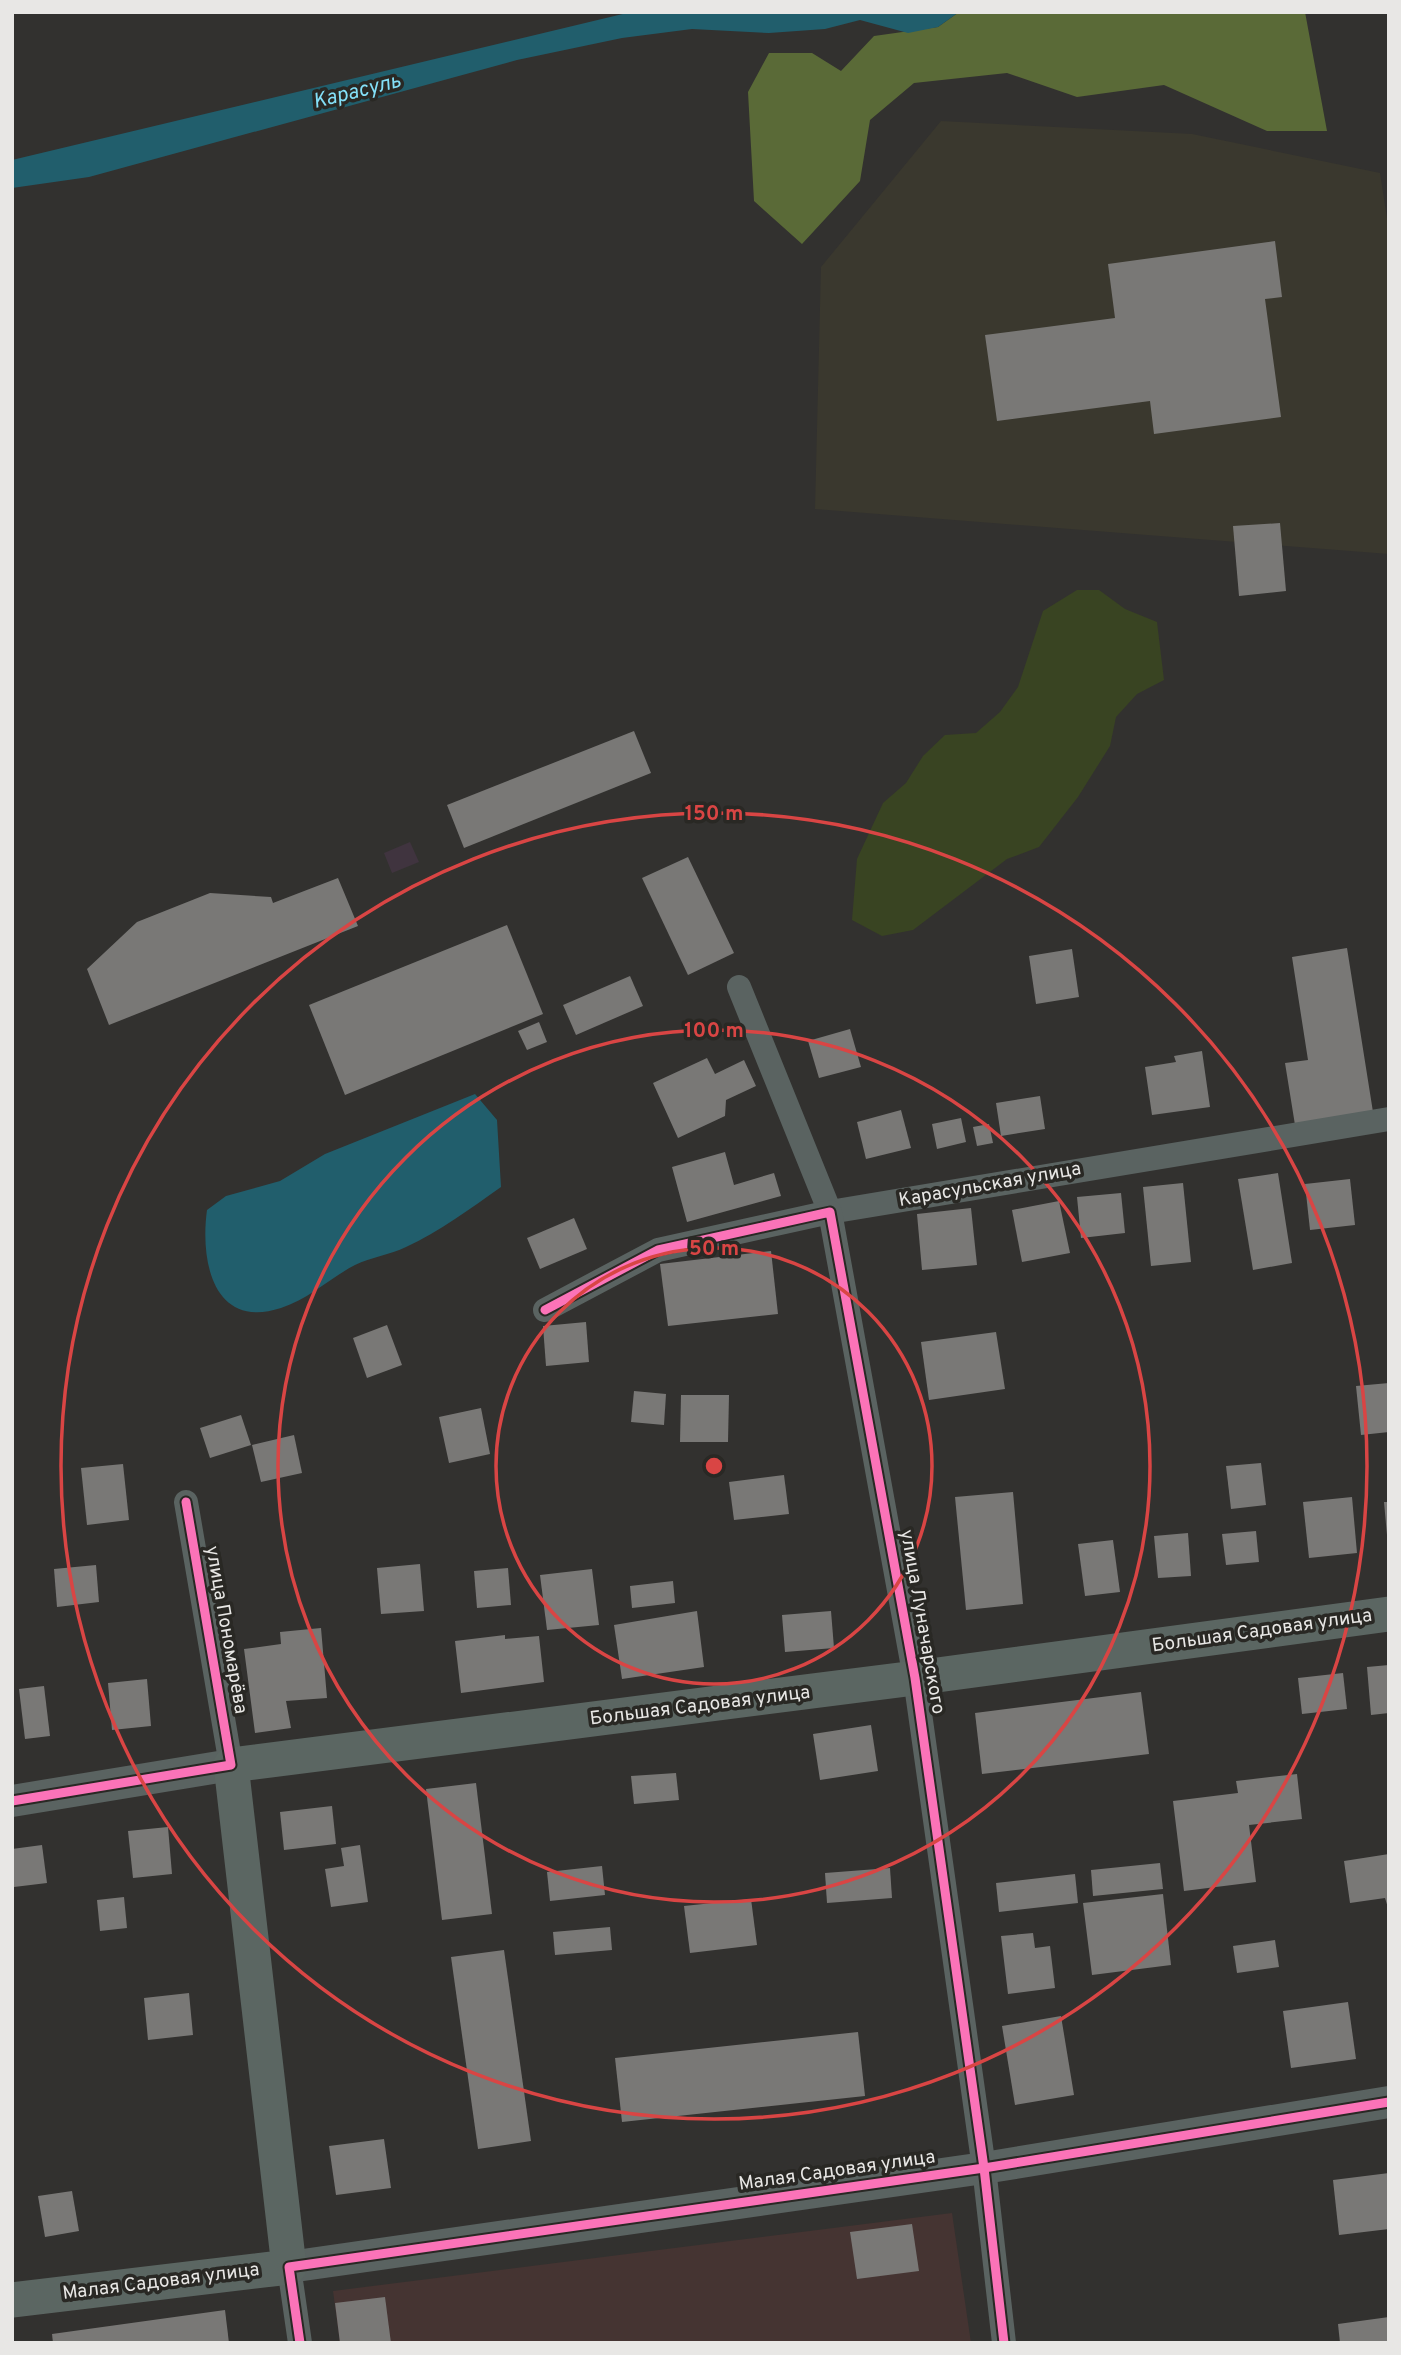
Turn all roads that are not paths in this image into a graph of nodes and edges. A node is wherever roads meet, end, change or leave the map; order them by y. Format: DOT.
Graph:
graph roads {
  1 [pos="739,987"];
  2 [pos="1389,1119"];
  3 [pos="830,1212"];
  4 [pos="545,1310"];
  5 [pos="186,1502"];
  6 [pos="1389,1614"];
  7 [pos="915,1678"];
  8 [pos="231,1765"];
  9 [pos="12,1801"];
  10 [pos="1389,2102"];
  11 [pos="985,2168"];
  12 [pos="289,2267"];
  13 [pos="12,2300"];
  14 [pos="300,2343"];
  15 [pos="1004,2343"];
  1 -- 3 [label="street"];
  2 -- 3 [label="street, Карасульская улица"];
  3 -- 4 [label="street"];
  3 -- 7 [label="street, улица Луначарского"];
  5 -- 8 [label="street, улица Пономарёва"];
  6 -- 7 [label="main road, Большая Садовая улица"];
  7 -- 8 [label="main road, Большая Садовая улица"];
  7 -- 11 [label="street, улица Луначарского"];
  8 -- 9 [label="street, Большая Садовая улица"];
  8 -- 12 [label="main road, улица Пономарёва"];
  10 -- 11 [label="street, Малая Садовая улица"];
  11 -- 12 [label="street, Малая Садовая улица"];
  11 -- 15 [label="street, улица Луначарского"];
  12 -- 13 [label="main road, Малая Садовая улица"];
  12 -- 14 [label="street, улица Пономарёва"];
}
